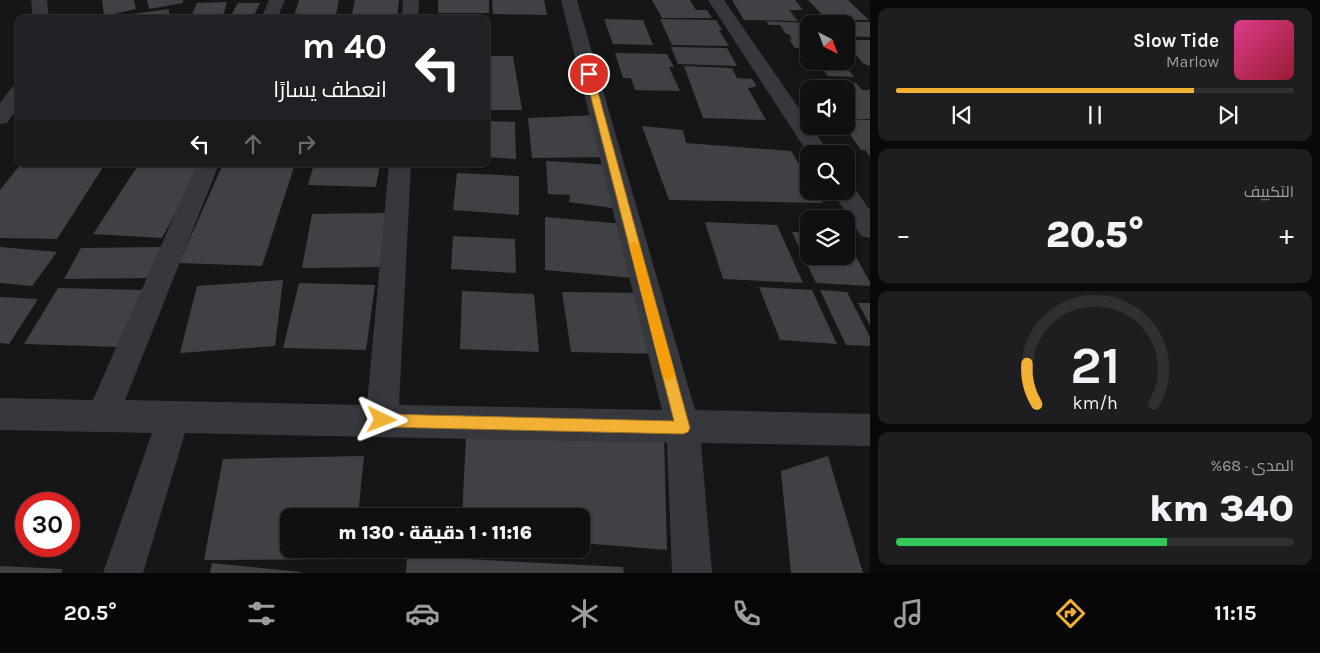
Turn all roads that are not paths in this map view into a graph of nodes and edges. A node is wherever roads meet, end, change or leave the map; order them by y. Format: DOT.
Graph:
graph roads {
  1 [pos="39,0"];
  2 [pos="277,0"];
  3 [pos="411,0"];
  4 [pos="569,0"];
  5 [pos="716,0"];
  6 [pos="41,15"];
  7 [pos="271,15"];
  8 [pos="410,15"];
  9 [pos="15,97"];
  10 [pos="0,118"];
  11 [pos="813,145"];
  12 [pos="207,167"];
  13 [pos="400,167"];
  14 [pos="850,200"];
  15 [pos="870,229"];
  16 [pos="0,414"];
  17 [pos="102,416"];
  18 [pos="174,417"];
  19 [pos="382,420"];
  20 [pos="683,428"];
  21 [pos="870,430"];
  22 [pos="123,573"];
  23 [pos="692,573"];
  1 -- 6 [label="street"];
  2 -- 7 [label="street"];
  3 -- 8 [label="street"];
  4 -- 20 [label="street"];
  5 -- 11 [label="street"];
  9 -- 10 [label="street"];
  12 -- 17 [label="street"];
  13 -- 19 [label="street"];
  14 -- 15 [label="street"];
  16 -- 17 [label="street"];
  17 -- 18 [label="street"];
  18 -- 19 [label="street"];
  18 -- 22 [label="street"];
  19 -- 20 [label="street"];
  20 -- 21 [label="street"];
  20 -- 23 [label="street"];
}
